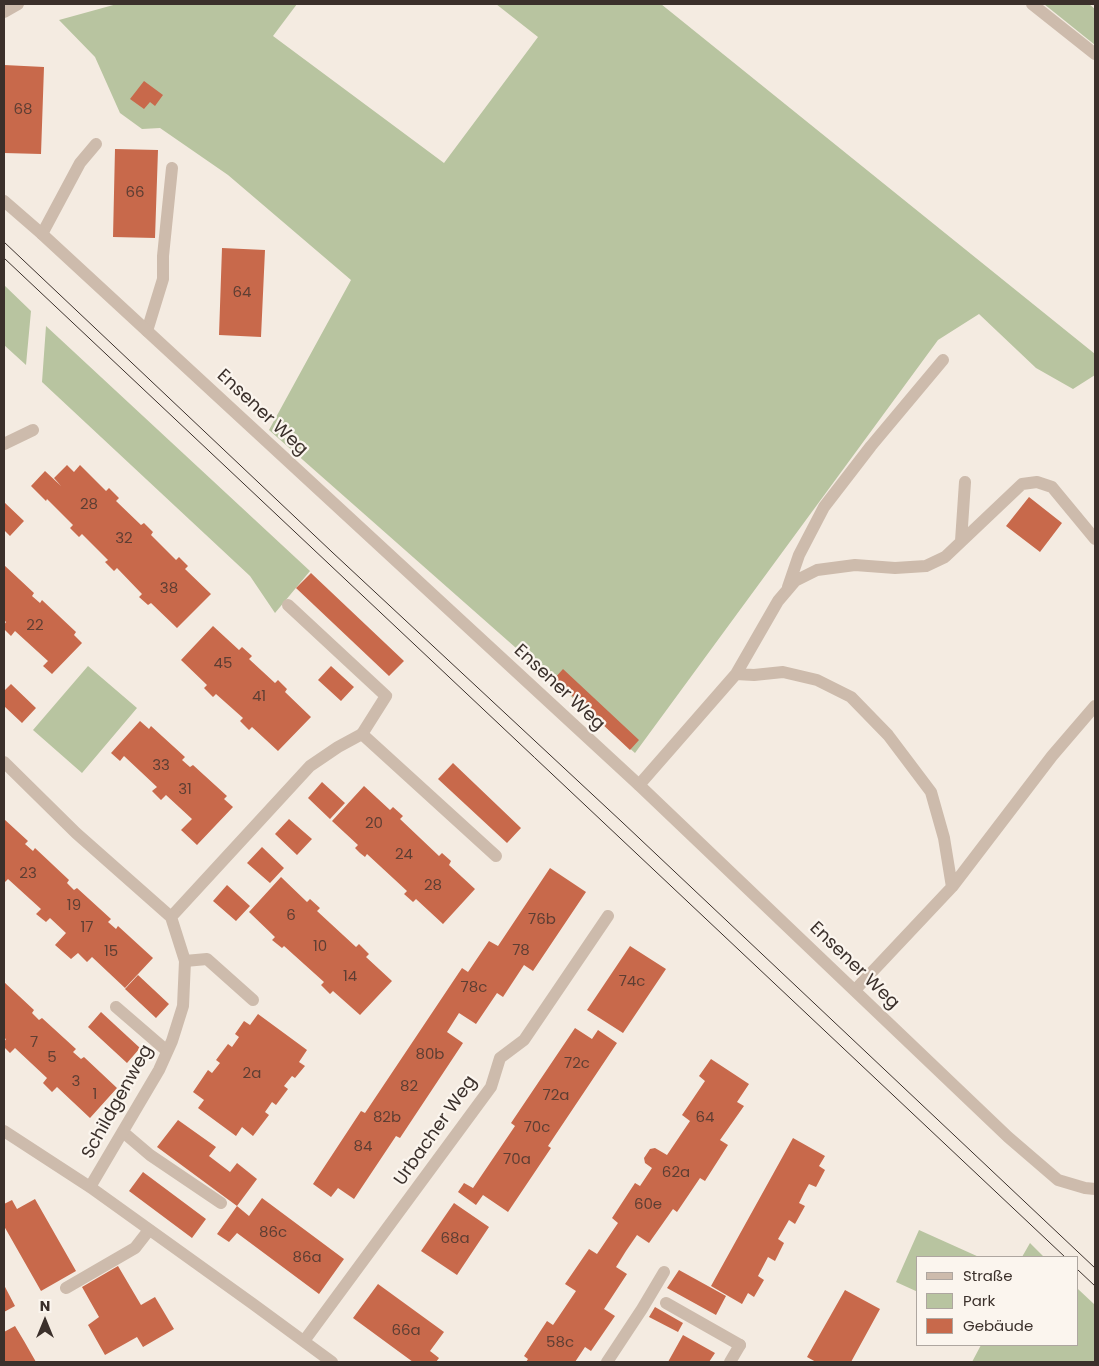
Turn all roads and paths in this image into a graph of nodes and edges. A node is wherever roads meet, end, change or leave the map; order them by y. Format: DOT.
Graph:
graph roads {
  1 [pos="18,4"];
  2 [pos="1032,4"];
  3 [pos="4,12"];
  4 [pos="1095,54"];
  5 [pos="96,144"];
  6 [pos="172,168"];
  7 [pos="4,201"];
  8 [pos="42,234"];
  9 [pos="147,331"];
  10 [pos="943,360"];
  11 [pos="33,430"];
  12 [pos="4,444"];
  13 [pos="965,482"];
  14 [pos="1095,539"];
  15 [pos="961,541"];
  16 [pos="787,588"];
  17 [pos="288,605"];
  18 [pos="736,674"];
  19 [pos="1095,706"];
  20 [pos="362,734"];
  21 [pos="4,762"];
  22 [pos="639,785"];
  23 [pos="496,856"];
  24 [pos="952,887"];
  25 [pos="608,916"];
  26 [pos="171,917"];
  27 [pos="185,961"];
  28 [pos="855,990"];
  29 [pos="252,1000"];
  30 [pos="116,1007"];
  31 [pos="167,1051"];
  32 [pos="4,1131"];
  33 [pos="123,1132"];
  34 [pos="90,1187"];
  35 [pos="1095,1189"];
  36 [pos="221,1203"];
  37 [pos="149,1230"];
  38 [pos="664,1272"];
  39 [pos="66,1288"];
  40 [pos="666,1303"];
  41 [pos="304,1341"];
  42 [pos="332,1362"];
  43 [pos="606,1362"];
  44 [pos="730,1362"];
  1 -- 3 [label="street"];
  2 -- 4 [label="street"];
  5 -- 8 [label="street"];
  6 -- 9 [label="street"];
  7 -- 8 [label="street, Ensener Weg"];
  8 -- 9 [label="street, Ensener Weg"];
  9 -- 22 [label="street, Ensener Weg"];
  10 -- 16 [label="street"];
  11 -- 12 [label="street"];
  13 -- 15 [label="street"];
  14 -- 15 [label="street"];
  15 -- 16 [label="street"];
  16 -- 18 [label="street"];
  17 -- 20 [label="street"];
  18 -- 22 [label="street"];
  18 -- 24 [label="street"];
  19 -- 24 [label="street"];
  20 -- 23 [label="street"];
  20 -- 26 [label="street"];
  21 -- 26 [label="street"];
  22 -- 28 [label="street, Ensener Weg"];
  24 -- 28 [label="street"];
  25 -- 41 [label="street, Urbacher Weg"];
  26 -- 27 [label="street, Schildgenweg"];
  27 -- 29 [label="street"];
  27 -- 31 [label="street, Schildgenweg"];
  28 -- 35 [label="street, Ensener Weg"];
  30 -- 31 [label="street"];
  31 -- 33 [label="street, Schildgenweg"];
  32 -- 34 [label="street"];
  33 -- 34 [label="street, Schildgenweg"];
  33 -- 36 [label="street"];
  34 -- 37 [label="street"];
  37 -- 39 [label="street"];
  37 -- 41 [label="street"];
  38 -- 43 [label="street"];
  40 -- 44 [label="street"];
  41 -- 42 [label="street"];
}
